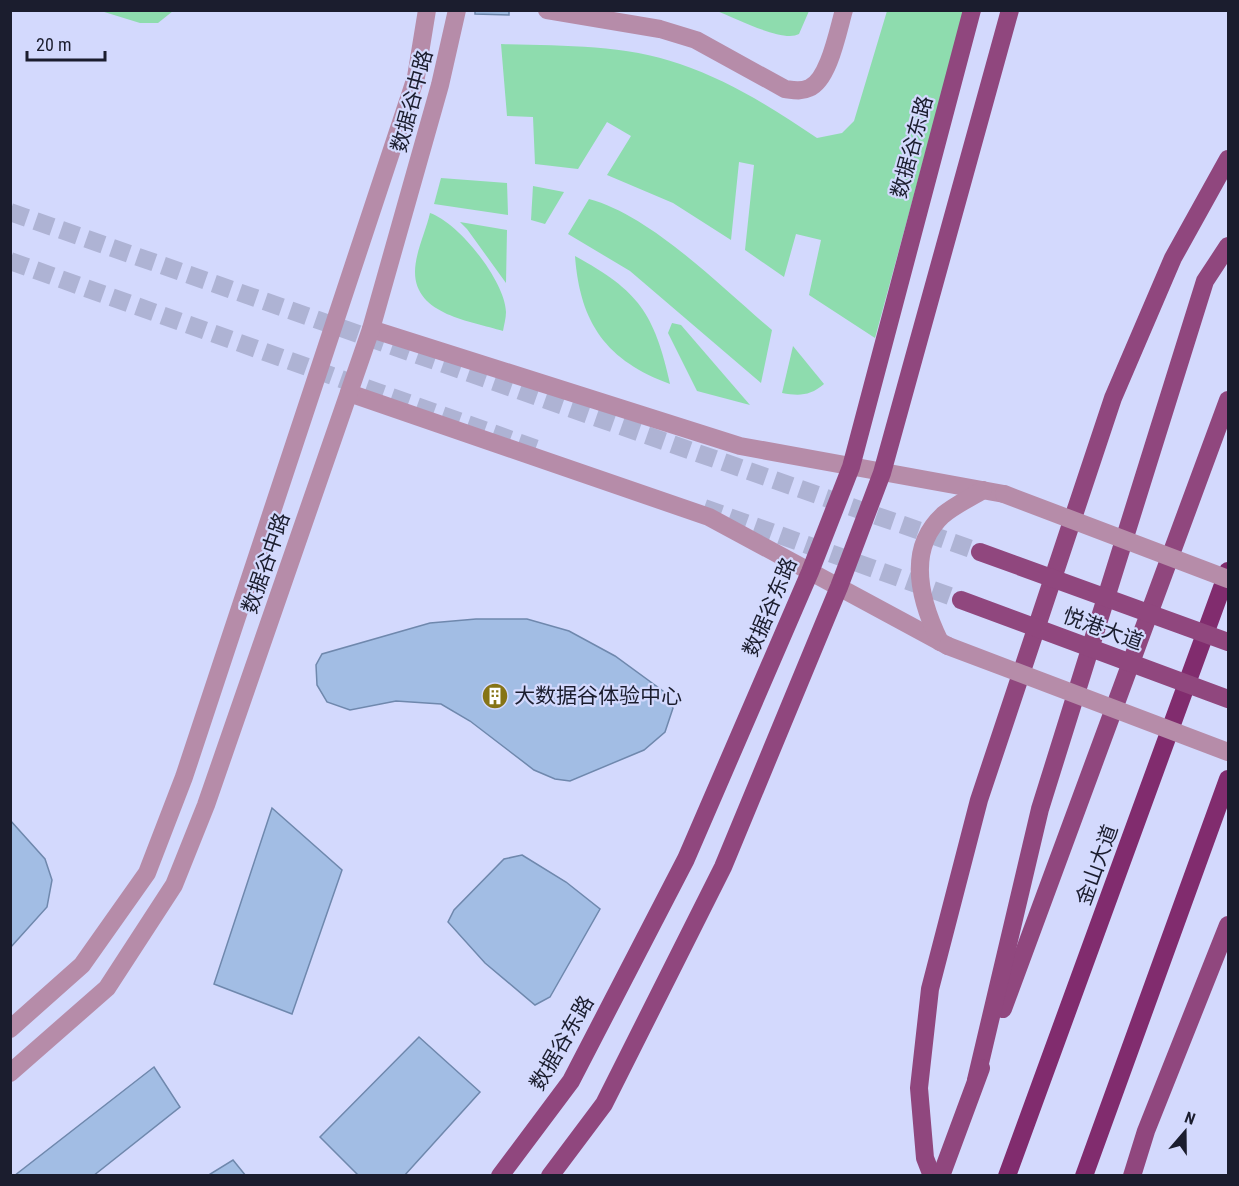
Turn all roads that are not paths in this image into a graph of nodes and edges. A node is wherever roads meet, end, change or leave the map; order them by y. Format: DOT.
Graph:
graph roads {
  1 [pos="427,10"];
  2 [pos="457,10"];
  3 [pos="609,10"];
  4 [pos="839,10"];
  5 [pos="844,10"];
  6 [pos="972,10"];
  7 [pos="1010,10"];
  8 [pos="554,11"];
  9 [pos="1228,159"];
  10 [pos="1228,246"];
  11 [pos="371,329"];
  12 [pos="349,393"];
  13 [pos="1228,400"];
  14 [pos="851,467"];
  15 [pos="882,473"];
  16 [pos="983,490"];
  17 [pos="980,552"];
  18 [pos="1228,571"];
  19 [pos="810,572"];
  20 [pos="1228,579"];
  21 [pos="839,587"];
  22 [pos="961,600"];
  23 [pos="1228,642"];
  24 [pos="944,644"];
  25 [pos="1228,699"];
  26 [pos="1228,752"];
  27 [pos="1228,779"];
  28 [pos="1228,925"];
  29 [pos="10,1029"];
  30 [pos="10,1073"];
  31 [pos="976,1080"];
  32 [pos="500,1176"];
  33 [pos="550,1176"];
  34 [pos="932,1176"];
  35 [pos="941,1176"];
  36 [pos="1007,1176"];
  37 [pos="1084,1176"];
  38 [pos="1132,1176"];
  1 -- 29 [label="street, 数据谷中路"];
  2 -- 11 [label="street, 数据谷中路"];
  3 -- 4 [label="street"];
  5 -- 8 [label="street"];
  6 -- 14 [label="main road, 数据谷东路"];
  7 -- 15 [label="main road"];
  9 -- 34 [label="main road"];
  10 -- 31 [label="main road, bridge"];
  11 -- 12 [label="street, 数据谷中路"];
  11 -- 14 [label="street"];
  12 -- 19 [label="street"];
  12 -- 30 [label="street, 数据谷中路"];
  13 -- 31 [label="main road"];
  14 -- 15 [label="street"];
  14 -- 19 [label="main road, 数据谷东路"];
  15 -- 16 [label="street"];
  15 -- 21 [label="main road"];
  16 -- 20 [label="street, bridge"];
  16 -- 24 [label="street"];
  17 -- 23 [label="main road, 悦港大道, bridge"];
  18 -- 36 [label="highway, 金山大道"];
  19 -- 21 [label="street"];
  19 -- 32 [label="main road, 数据谷东路"];
  21 -- 24 [label="street"];
  21 -- 33 [label="main road"];
  22 -- 25 [label="main road, 悦港大道, bridge"];
  24 -- 26 [label="street, bridge"];
  27 -- 37 [label="highway"];
  28 -- 38 [label="main road"];
  31 -- 35 [label="main road"];
}
